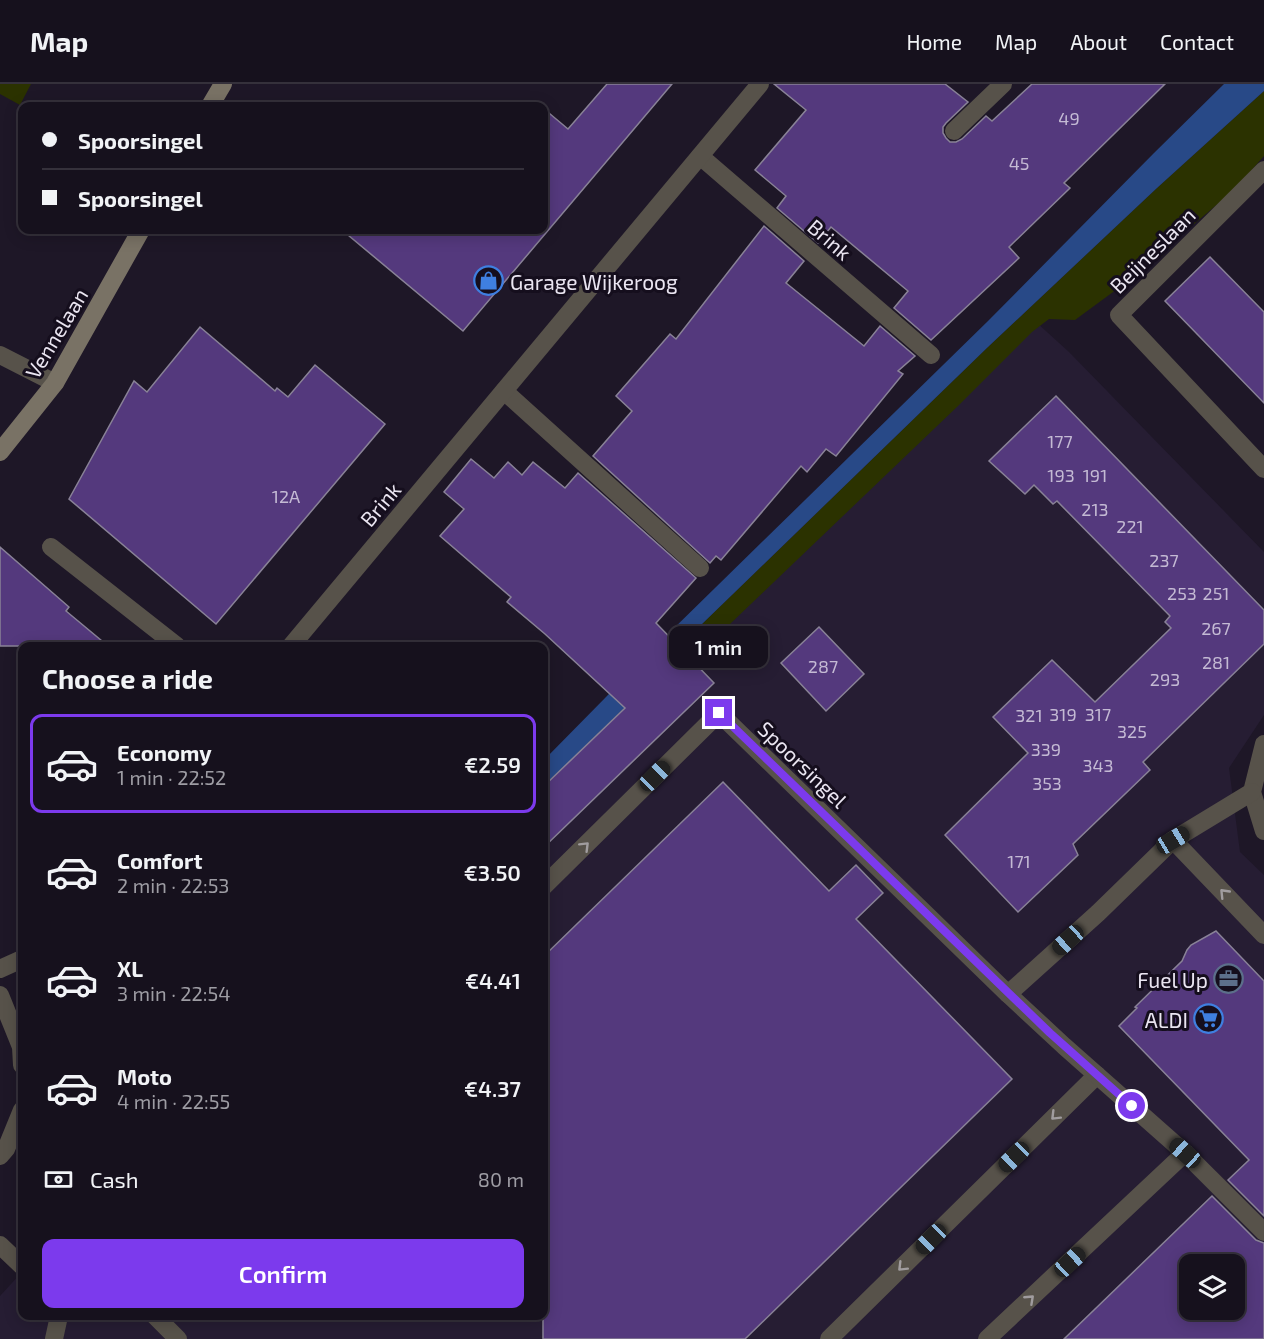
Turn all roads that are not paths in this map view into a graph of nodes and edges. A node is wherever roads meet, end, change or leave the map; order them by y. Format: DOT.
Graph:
graph roads {
  1 [pos="223,84"];
  2 [pos="760,84"];
  3 [pos="1003,84"];
  4 [pos="212,102"];
  5 [pos="954,131"];
  6 [pos="700,156"];
  7 [pos="1264,170"];
  8 [pos="139,234"];
  9 [pos="0,355"];
  10 [pos="931,355"];
  11 [pos="55,382"];
  12 [pos="504,391"];
  13 [pos="0,452"];
  14 [pos="1264,469"];
  15 [pos="51,547"];
  16 [pos="700,568"];
  17 [pos="172,642"];
  18 [pos="294,642"];
  19 [pos="1264,744"];
  20 [pos="1252,792"];
  21 [pos="1264,831"];
  22 [pos="1173,840"];
  23 [pos="548,882"];
  24 [pos="1264,935"];
  25 [pos="18,961"];
  26 [pos="0,969"];
  27 [pos="1008,994"];
  28 [pos="0,996"];
  29 [pos="18,1040"];
  30 [pos="1097,1075"];
  31 [pos="18,1120"];
  32 [pos="1185,1153"];
  33 [pos="0,1156"];
  34 [pos="1264,1233"];
  35 [pos="0,1245"];
  36 [pos="18,1262"];
  37 [pos="58,1320"];
  38 [pos="159,1320"];
  39 [pos="54,1339"];
  40 [pos="177,1339"];
  41 [pos="829,1339"];
  42 [pos="987,1339"];
  1 -- 4 [label="street"];
  2 -- 6 [label="street, Brink"];
  3 -- 5 [label="street"];
  6 -- 10 [label="street, Brink"];
  6 -- 12 [label="street, Brink"];
  7 -- 14 [label="street, Beijneslaan"];
  8 -- 11 [label="street, Vennelaan"];
  9 -- 11 [label="street"];
  11 -- 13 [label="street, Vennelaan"];
  12 -- 16 [label="street"];
  12 -- 18 [label="street, Brink"];
  15 -- 17 [label="street"];
  19 -- 20 [label="street"];
  20 -- 21 [label="street"];
  20 -- 22 [label="street"];
  24 -- 22 [label="street, one-way"];
  22 -- 27 [label="street"];
  23 -- 27 [label="street, Spoorsingel, one-way"];
  25 -- 26 [label="street"];
  27 -- 30 [label="street, Spoorsingel"];
  28 -- 29 [label="street"];
  30 -- 32 [label="street, Spoorsingel"];
  30 -- 41 [label="street, one-way"];
  31 -- 33 [label="street"];
  32 -- 34 [label="street, Spoorsingel"];
  42 -- 32 [label="street, one-way"];
  35 -- 36 [label="street"];
  37 -- 39 [label="street"];
  38 -- 40 [label="street"];
}
